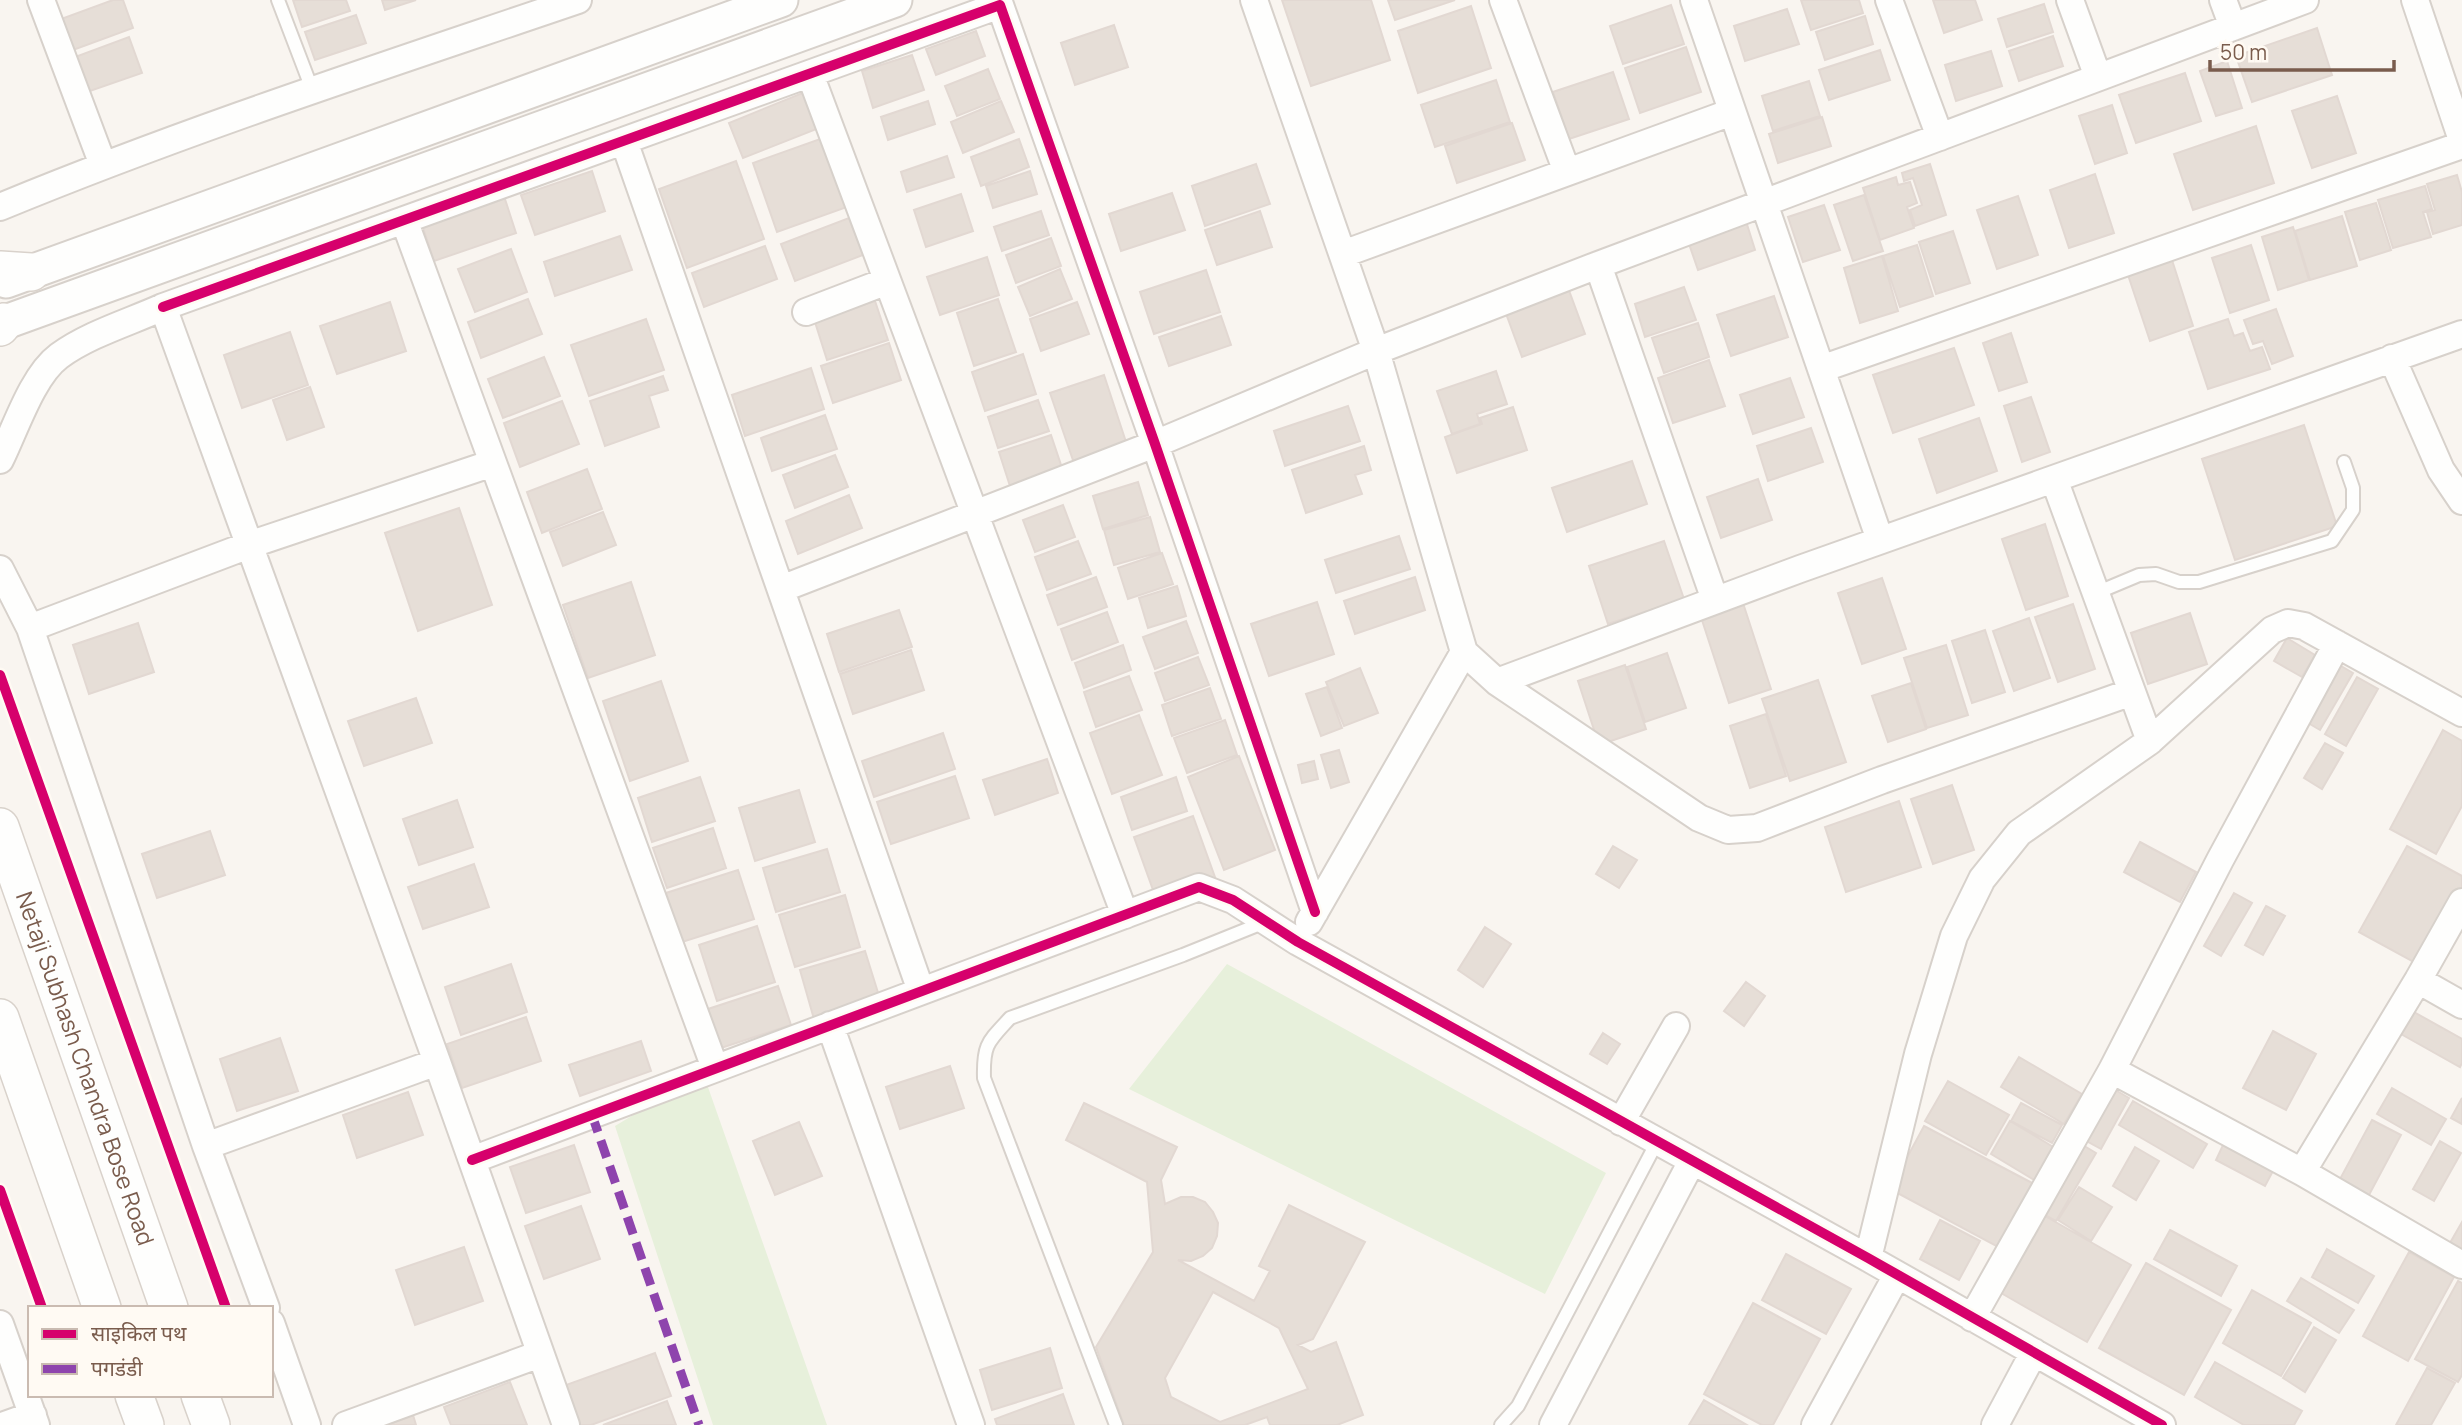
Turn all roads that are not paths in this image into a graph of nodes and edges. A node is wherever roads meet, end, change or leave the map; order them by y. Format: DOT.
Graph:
graph roads {
  1 [pos="41,0"];
  2 [pos="278,0"];
  3 [pos="578,0"];
  4 [pos="781,0"];
  5 [pos="895,0"];
  6 [pos="1254,0"];
  7 [pos="1503,0"];
  8 [pos="1694,0"];
  9 [pos="1889,0"];
  10 [pos="2070,0"];
  11 [pos="2223,0"];
  12 [pos="2305,0"];
  13 [pos="2415,0"];
  14 [pos="527,8"];
  15 [pos="2232,27"];
  16 [pos="810,74"];
  17 [pos="2098,77"];
  18 [pos="312,89"];
  19 [pos="2454,91"];
  20 [pos="1732,111"];
  21 [pos="1940,137"];
  22 [pos="2462,140"];
  23 [pos="624,141"];
  24 [pos="2462,145"];
  25 [pos="103,165"];
  26 [pos="1567,172"];
  27 [pos="1764,203"];
  28 [pos="0,207"];
  29 [pos="404,220"];
  30 [pos="1343,254"];
  31 [pos="1598,265"];
  32 [pos="10,275"];
  33 [pos="887,281"];
  34 [pos="163,307"];
  35 [pos="806,312"];
  36 [pos="1,325"];
  37 [pos="2462,334"];
  38 [pos="1376,351"];
  39 [pos="2392,358"];
  40 [pos="1821,369"];
  41 [pos="1155,444"];
  42 [pos="0,460"];
  43 [pos="2344,462"];
  44 [pos="493,463"];
  45 [pos="2054,479"];
  46 [pos="2462,501"];
  47 [pos="975,514"];
  48 [pos="1880,540"];
  49 [pos="249,545"];
  50 [pos="0,569"];
  51 [pos="781,589"];
  52 [pos="2096,593"];
  53 [pos="1715,600"];
  54 [pos="30,628"];
  55 [pos="2337,645"];
  56 [pos="1464,652"];
  57 [pos="1497,682"];
  58 [pos="2132,691"];
  59 [pos="2462,713"];
  60 [pos="2150,741"];
  61 [pos="0,827"];
  62 [pos="2462,902"];
  63 [pos="1315,912"];
  64 [pos="1125,915"];
  65 [pos="1266,921"];
  66 [pos="1298,942"];
  67 [pos="2418,980"];
  68 [pos="922,991"];
  69 [pos="2462,1005"];
  70 [pos="0,1018"];
  71 [pos="830,1025"];
  72 [pos="1676,1026"];
  73 [pos="437,1062"];
  74 [pos="715,1068"];
  75 [pos="2112,1070"];
  76 [pos="1622,1122"];
  77 [pos="1657,1142"];
  78 [pos="206,1146"];
  79 [pos="472,1160"];
  80 [pos="1692,1161"];
  81 [pos="2302,1172"];
  82 [pos="1868,1258"];
  83 [pos="2462,1265"];
  84 [pos="1897,1275"];
  85 [pos="101,1306"];
  86 [pos="168,1306"];
  87 [pos="265,1306"];
  88 [pos="1972,1318"];
  89 [pos="0,1324"];
  90 [pos="273,1328"];
  91 [pos="2034,1352"];
  92 [pos="540,1354"];
  93 [pos="135,1397"];
  94 [pos="201,1397"];
  95 [pos="34,1420"];
  96 [pos="5,1425"];
  97 [pos="145,1425"];
  98 [pos="211,1425"];
  99 [pos="307,1425"];
  100 [pos="346,1425"];
  101 [pos="566,1425"];
  102 [pos="971,1425"];
  103 [pos="1116,1425"];
  104 [pos="1501,1425"];
  105 [pos="1553,1425"];
  106 [pos="1815,1425"];
  107 [pos="1996,1425"];
  108 [pos="2162,1425"];
  1 -- 25 [label="street"];
  2 -- 18 [label="lane"];
  3 -- 14 [label="street"];
  4 -- 32 [label="street"];
  5 -- 36 [label="street"];
  6 -- 30 [label="street"];
  7 -- 26 [label="street"];
  8 -- 20 [label="street"];
  9 -- 21 [label="street"];
  10 -- 17 [label="street"];
  11 -- 15 [label="street"];
  12 -- 15 [label="street"];
  13 -- 19 [label="street"];
  14 -- 18 [label="street"];
  15 -- 17 [label="street"];
  16 -- 23 [label="street"];
  16 -- 33 [label="street"];
  16 -- 41 [label="street"];
  17 -- 21 [label="street"];
  18 -- 25 [label="street"];
  19 -- 22 [label="street"];
  20 -- 26 [label="street"];
  20 -- 27 [label="street"];
  21 -- 27 [label="street"];
  23 -- 29 [label="street"];
  23 -- 51 [label="street"];
  24 -- 40 [label="street"];
  25 -- 28 [label="street"];
  26 -- 30 [label="street"];
  27 -- 31 [label="street"];
  27 -- 40 [label="street"];
  29 -- 34 [label="street"];
  29 -- 44 [label="street"];
  30 -- 38 [label="street"];
  31 -- 38 [label="street"];
  31 -- 53 [label="street"];
  33 -- 35 [label="street"];
  33 -- 47 [label="street"];
  34 -- 42 [label="street"];
  34 -- 49 [label="street"];
  37 -- 39 [label="street"];
  38 -- 41 [label="street"];
  38 -- 56 [label="street"];
  39 -- 45 [label="street"];
  39 -- 46 [label="street"];
  40 -- 48 [label="street"];
  41 -- 47 [label="street"];
  41 -- 63 [label="street"];
  43 -- 52 [label="lane"];
  44 -- 49 [label="street"];
  44 -- 74 [label="street"];
  45 -- 48 [label="street"];
  45 -- 52 [label="street"];
  47 -- 51 [label="street"];
  47 -- 64 [label="street"];
  48 -- 53 [label="street"];
  49 -- 54 [label="street"];
  49 -- 73 [label="street"];
  50 -- 54 [label="street"];
  51 -- 68 [label="street"];
  52 -- 58 [label="street"];
  53 -- 57 [label="street"];
  54 -- 78 [label="street"];
  55 -- 59 [label="street"];
  55 -- 60 [label="street"];
  55 -- 75 [label="street"];
  56 -- 57 [label="street"];
  56 -- 63 [label="street"];
  57 -- 58 [label="street"];
  58 -- 60 [label="street"];
  60 -- 82 [label="street"];
  61 -- 86 [label="main road, Netaji Subhash Chandra Bose Road"];
  62 -- 67 [label="street"];
  63 -- 66 [label="street"];
  64 -- 65 [label="street"];
  64 -- 68 [label="street"];
  65 -- 66 [label="street"];
  65 -- 103 [label="lane"];
  66 -- 76 [label="street"];
  67 -- 69 [label="street"];
  67 -- 81 [label="street"];
  68 -- 71 [label="street"];
  70 -- 85 [label="main road"];
  71 -- 74 [label="street"];
  71 -- 102 [label="street"];
  72 -- 76 [label="street"];
  73 -- 78 [label="street"];
  73 -- 79 [label="street"];
  74 -- 79 [label="street"];
  75 -- 81 [label="street"];
  75 -- 88 [label="street"];
  76 -- 77 [label="street"];
  77 -- 80 [label="street"];
  77 -- 104 [label="lane"];
  78 -- 87 [label="street"];
  79 -- 92 [label="street"];
  80 -- 82 [label="street"];
  80 -- 105 [label="street"];
  81 -- 83 [label="street"];
  82 -- 84 [label="street"];
  84 -- 88 [label="street"];
  84 -- 106 [label="street"];
  88 -- 91 [label="street"];
  89 -- 95 [label="street"];
  90 -- 99 [label="street"];
  91 -- 107 [label="street"];
  91 -- 108 [label="street"];
  92 -- 100 [label="street"];
  92 -- 101 [label="street"];
  93 -- 97 [label="main road"];
  94 -- 98 [label="main road"];
  95 -- 96 [label="street"];
}
